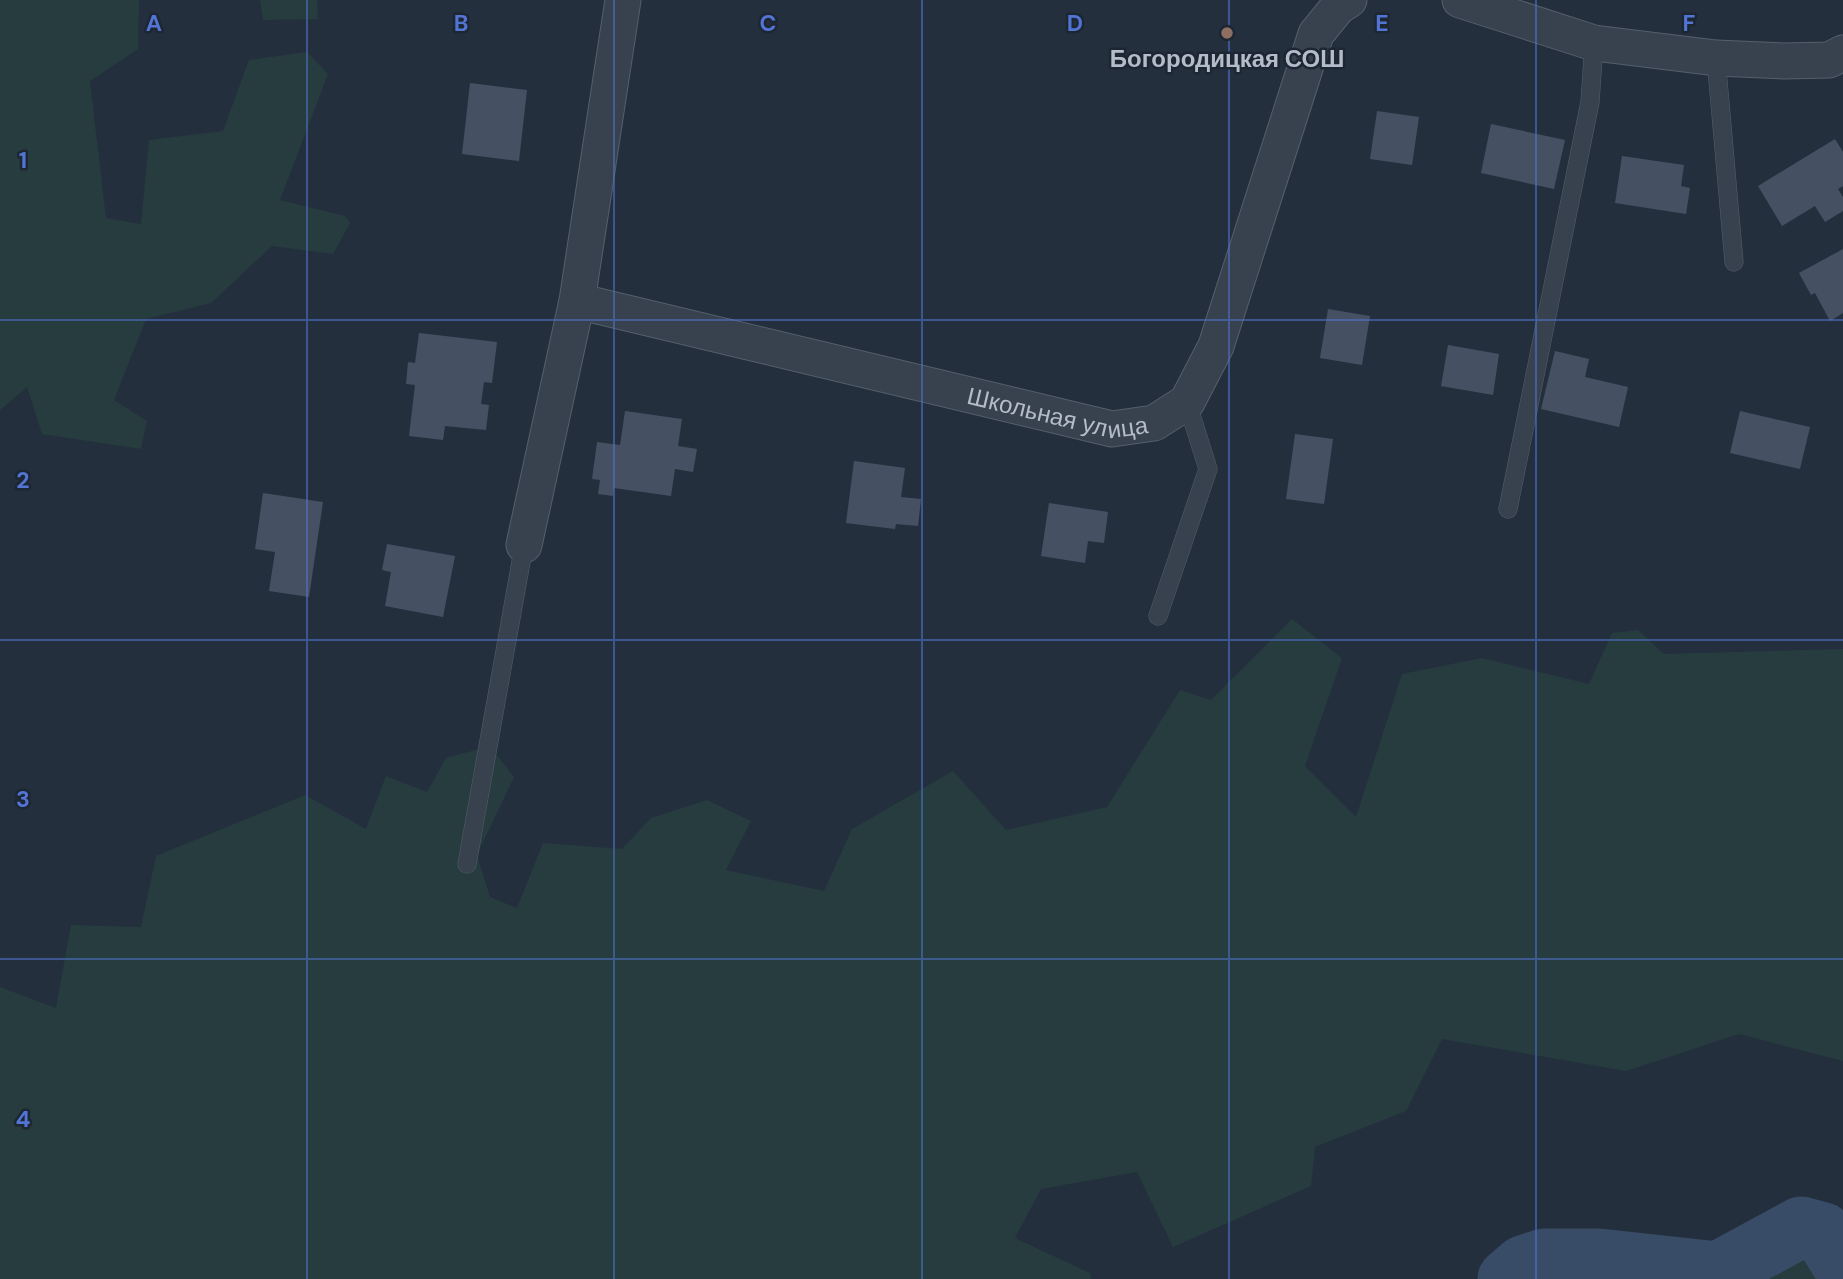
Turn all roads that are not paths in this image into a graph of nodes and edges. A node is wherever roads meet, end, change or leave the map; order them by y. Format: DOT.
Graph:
graph roads {
  1 [pos="623,0"];
  2 [pos="1349,0"];
  3 [pos="1460,0"];
  4 [pos="1594,43"];
  5 [pos="1843,53"];
  6 [pos="1717,58"];
  7 [pos="1734,262"];
  8 [pos="577,301"];
  9 [pos="1187,402"];
  10 [pos="1508,509"];
  11 [pos="524,545"];
  12 [pos="1158,616"];
  13 [pos="467,864"];
  1 -- 8 [label="street"];
  2 -- 9 [label="street, Школьная улица"];
  3 -- 4 [label="street"];
  4 -- 6 [label="street"];
  4 -- 10 [label="lane"];
  5 -- 6 [label="street"];
  6 -- 7 [label="lane"];
  8 -- 9 [label="street, Школьная улица"];
  8 -- 11 [label="street"];
  9 -- 12 [label="lane"];
  11 -- 13 [label="lane"];
}
